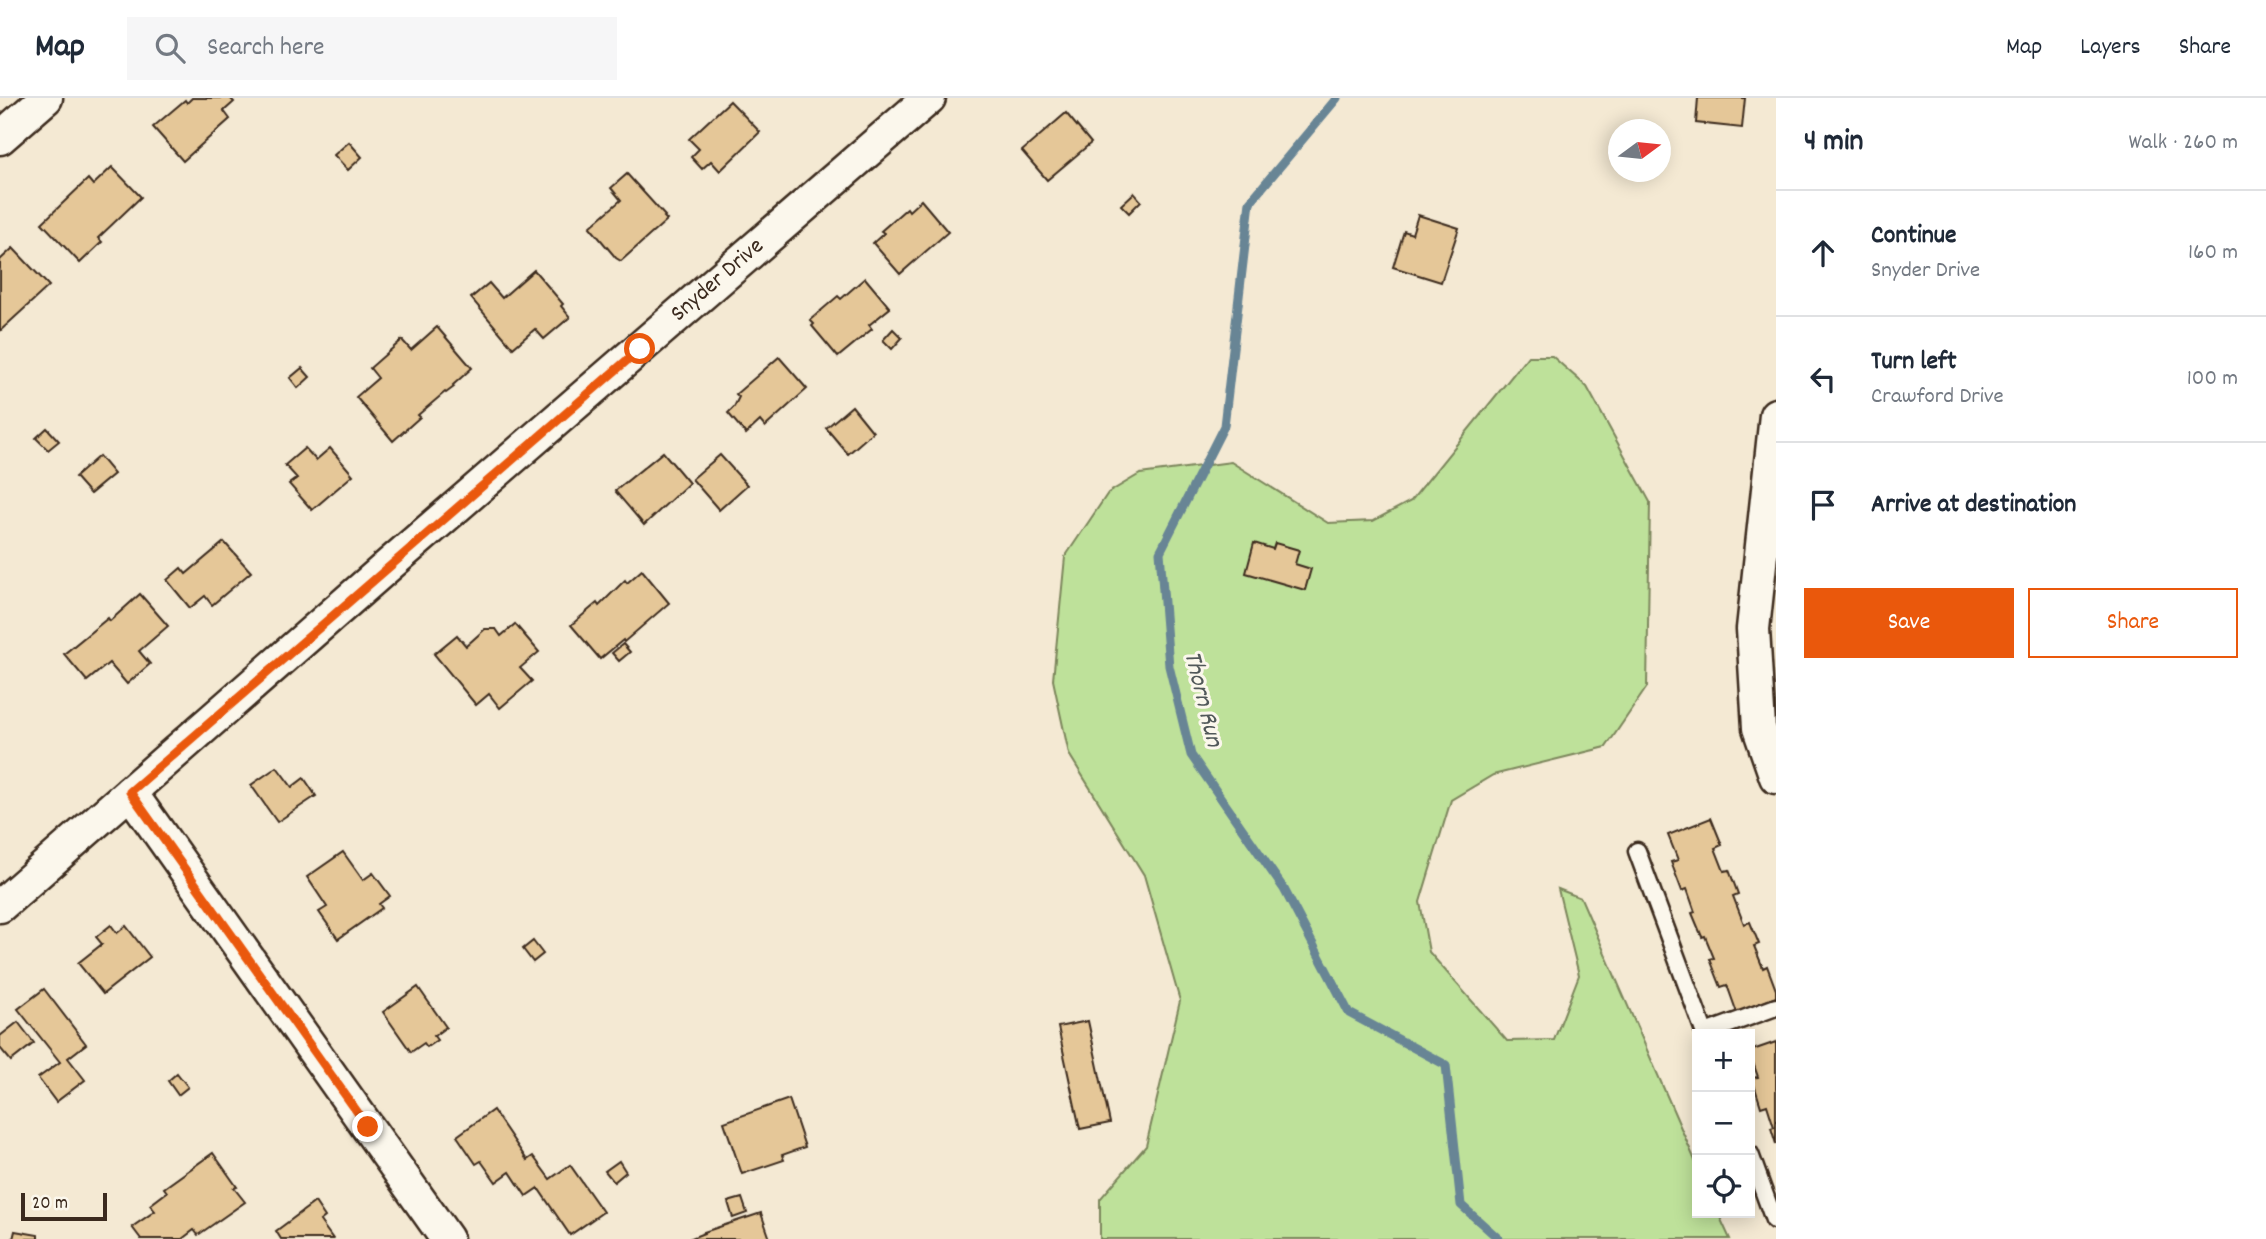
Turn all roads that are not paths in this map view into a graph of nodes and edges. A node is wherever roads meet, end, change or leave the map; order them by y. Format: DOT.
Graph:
graph roads {
  1 [pos="46,98"];
  2 [pos="929,98"];
  3 [pos="0,138"];
  4 [pos="1776,415"];
  5 [pos="1776,777"];
  6 [pos="130,792"];
  7 [pos="1637,851"];
  8 [pos="0,906"];
  9 [pos="1776,1007"];
  10 [pos="1703,1029"];
  11 [pos="1718,1029"];
  12 [pos="1750,1155"];
  13 [pos="1774,1220"];
  14 [pos="447,1239"];
  1 -- 3 [label="street"];
  2 -- 6 [label="street, Snyder Drive"];
  4 -- 5 [label="street"];
  6 -- 8 [label="street, Snyder Drive"];
  6 -- 14 [label="street"];
  7 -- 10 [label="lane"];
  9 -- 11 [label="lane"];
  12 -- 13 [label="lane"];
}
